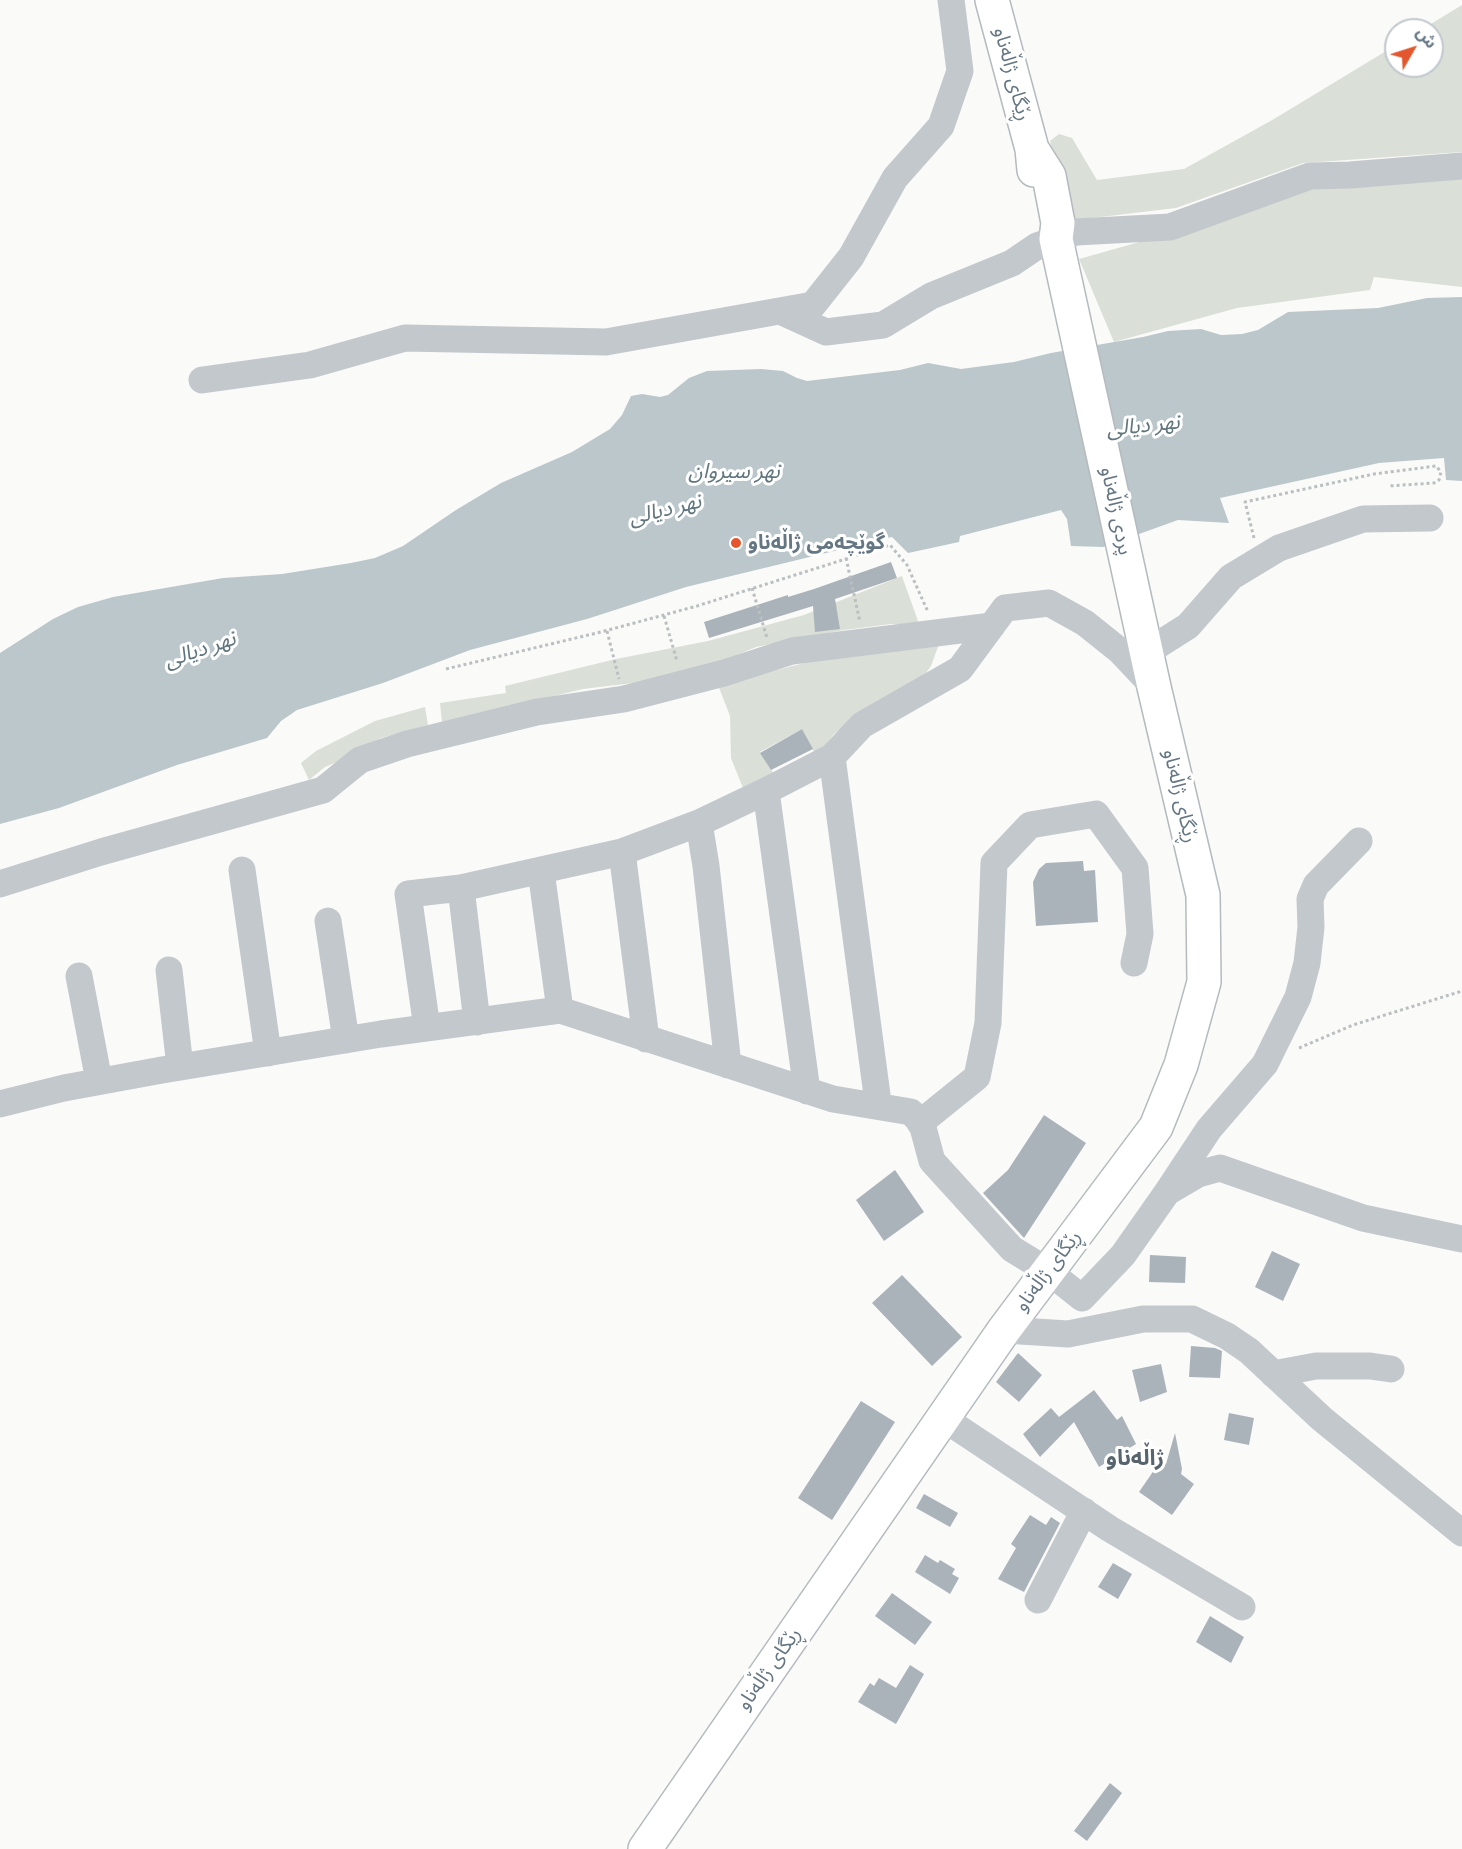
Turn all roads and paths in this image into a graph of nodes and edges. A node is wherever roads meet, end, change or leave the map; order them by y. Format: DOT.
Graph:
graph roads {
  1 [pos="951,0"];
  2 [pos="992,0"];
  3 [pos="1462,166"];
  4 [pos="1059,251"];
  5 [pos="780,311"];
  6 [pos="202,380"];
  7 [pos="1388,486"];
  8 [pos="1430,518"];
  9 [pos="846,558"];
  10 [pos="1259,560"];
  11 [pos="752,588"];
  12 [pos="664,615"];
  13 [pos="1140,618"];
  14 [pos="992,626"];
  15 [pos="607,631"];
  16 [pos="938,632"];
  17 [pos="865,641"];
  18 [pos="1147,652"];
  19 [pos="773,657"];
  20 [pos="446,669"];
  21 [pos="683,683"];
  22 [pos="1154,687"];
  23 [pos="624,699"];
  24 [pos="832,757"];
  25 [pos="766,791"];
  26 [pos="699,823"];
  27 [pos="1359,841"];
  28 [pos="622,852"];
  29 [pos="242,870"];
  30 [pos="541,871"];
  31 [pos="0,884"];
  32 [pos="461,888"];
  33 [pos="328,921"];
  34 [pos="1134,963"];
  35 [pos="169,970"];
  36 [pos="79,976"];
  37 [pos="1462,990"];
  38 [pos="560,1010"];
  39 [pos="477,1022"];
  40 [pos="427,1028"];
  41 [pos="646,1039"];
  42 [pos="346,1040"];
  43 [pos="268,1053"];
  44 [pos="1265,1064"];
  45 [pos="728,1065"];
  46 [pos="180,1067"];
  47 [pos="99,1081"];
  48 [pos="807,1091"];
  49 [pos="0,1104"];
  50 [pos="876,1106"];
  51 [pos="920,1123"];
  52 [pos="1168,1191"];
  53 [pos="1462,1239"];
  54 [pos="1048,1270"];
  55 [pos="1004,1330"];
  56 [pos="1391,1369"];
  57 [pos="1273,1374"];
  58 [pos="943,1418"];
  59 [pos="1084,1511"];
  60 [pos="1462,1533"];
  61 [pos="1038,1600"];
  62 [pos="1242,1608"];
  63 [pos="645,1849"];
  1 -- 5 [label="street"];
  2 -- 4 [label="main road, ڕێگای ژاڵەناو"];
  3 -- 4 [label="street"];
  4 -- 5 [label="street"];
  4 -- 13 [label="main road, پردی ژاڵەناو"];
  5 -- 6 [label="street"];
  7 -- 10 [label="path"];
  8 -- 10 [label="street"];
  9 -- 11 [label="path"];
  9 -- 16 [label="path"];
  9 -- 17 [label="path"];
  10 -- 18 [label="street"];
  11 -- 12 [label="path"];
  11 -- 19 [label="path"];
  12 -- 15 [label="path"];
  12 -- 21 [label="path"];
  13 -- 18 [label="main road, ڕێگای ژاڵەناو"];
  14 -- 16 [label="street"];
  14 -- 22 [label="street"];
  14 -- 24 [label="street"];
  15 -- 20 [label="path"];
  15 -- 23 [label="path"];
  16 -- 17 [label="street"];
  17 -- 19 [label="street"];
  18 -- 22 [label="main road, ڕێگای ژاڵەناو"];
  19 -- 21 [label="street"];
  21 -- 23 [label="street"];
  22 -- 54 [label="main road, ڕێگای ژاڵەناو"];
  23 -- 31 [label="street"];
  24 -- 25 [label="street"];
  24 -- 50 [label="street"];
  25 -- 26 [label="street"];
  25 -- 48 [label="street"];
  26 -- 28 [label="street"];
  26 -- 45 [label="street"];
  27 -- 44 [label="street"];
  28 -- 30 [label="street"];
  28 -- 41 [label="street"];
  29 -- 43 [label="street"];
  30 -- 32 [label="street"];
  30 -- 38 [label="street"];
  32 -- 39 [label="street"];
  32 -- 40 [label="street"];
  33 -- 42 [label="street"];
  34 -- 51 [label="street"];
  35 -- 46 [label="street"];
  36 -- 47 [label="street"];
  37 -- 44 [label="path"];
  38 -- 39 [label="street"];
  38 -- 41 [label="street"];
  39 -- 40 [label="street"];
  40 -- 42 [label="street"];
  41 -- 45 [label="street"];
  42 -- 43 [label="street"];
  43 -- 46 [label="street"];
  44 -- 52 [label="street"];
  45 -- 48 [label="street"];
  46 -- 47 [label="street"];
  47 -- 49 [label="street"];
  48 -- 50 [label="street"];
  50 -- 51 [label="street"];
  51 -- 54 [label="street"];
  52 -- 53 [label="street"];
  52 -- 54 [label="street"];
  54 -- 55 [label="main road, ڕێگای ژاڵەناو"];
  55 -- 57 [label="street"];
  55 -- 58 [label="main road, ڕێگای ژاڵەناو"];
  56 -- 57 [label="street"];
  57 -- 60 [label="street"];
  58 -- 59 [label="street"];
  58 -- 63 [label="main road, ڕێگای ژاڵەناو"];
  59 -- 61 [label="street"];
  59 -- 62 [label="street"];
}
